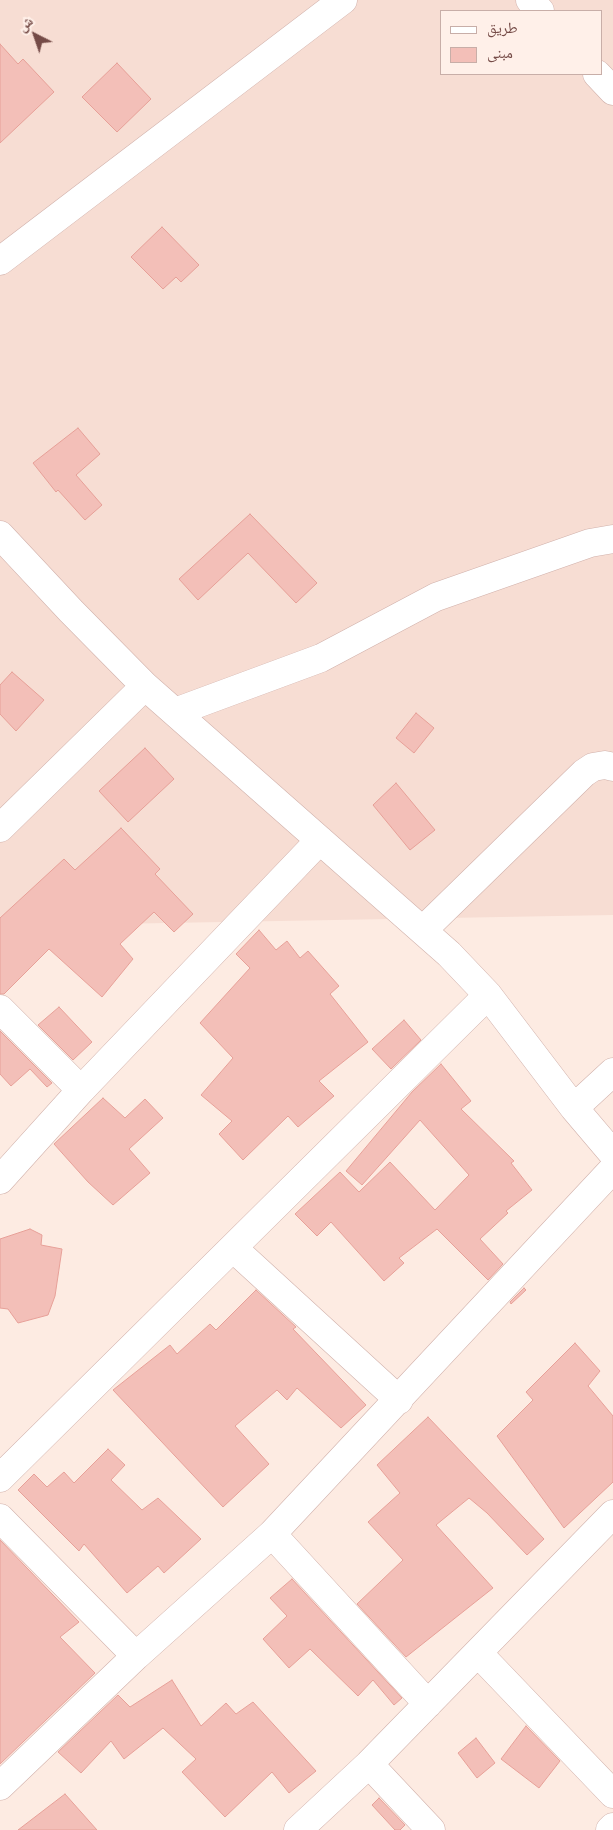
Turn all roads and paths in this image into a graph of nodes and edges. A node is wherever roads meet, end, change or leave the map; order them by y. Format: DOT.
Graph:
graph roads {
  1 [pos="343,0"];
  2 [pos="530,0"];
  3 [pos="539,10"];
  4 [pos="598,75"];
  5 [pos="613,91"];
  6 [pos="0,261"];
  7 [pos="0,535"];
  8 [pos="613,539"];
  9 [pos="145,686"];
  10 [pos="175,712"];
  11 [pos="613,767"];
  12 [pos="0,828"];
  13 [pos="320,840"];
  14 [pos="423,930"];
  15 [pos="488,995"];
  16 [pos="0,1009"];
  17 [pos="613,1072"];
  18 [pos="81,1090"];
  19 [pos="574,1108"];
  20 [pos="613,1154"];
  21 [pos="613,1169"];
  22 [pos="0,1180"];
  23 [pos="233,1248"];
  24 [pos="399,1400"];
  25 [pos="0,1478"];
  26 [pos="613,1514"];
  27 [pos="0,1518"];
  28 [pos="272,1534"];
  29 [pos="478,1653"];
  30 [pos="136,1656"];
  31 [pos="428,1704"];
  32 [pos="369,1764"];
  33 [pos="0,1786"];
  34 [pos="613,1794"];
  35 [pos="298,1830"];
  36 [pos="431,1830"];
  1 -- 6 [label="street"];
  2 -- 3 [label="street"];
  4 -- 5 [label="street"];
  7 -- 9 [label="street"];
  8 -- 10 [label="street"];
  9 -- 10 [label="street"];
  9 -- 12 [label="street"];
  10 -- 13 [label="street"];
  11 -- 14 [label="street"];
  13 -- 14 [label="street"];
  13 -- 18 [label="street"];
  14 -- 15 [label="street"];
  15 -- 19 [label="street"];
  15 -- 23 [label="street"];
  16 -- 18 [label="street"];
  17 -- 19 [label="street"];
  18 -- 22 [label="street"];
  19 -- 20 [label="street"];
  21 -- 24 [label="street"];
  23 -- 24 [label="street"];
  23 -- 25 [label="street"];
  24 -- 28 [label="street"];
  26 -- 29 [label="street"];
  27 -- 30 [label="street"];
  28 -- 30 [label="street"];
  28 -- 31 [label="street"];
  29 -- 31 [label="street"];
  29 -- 34 [label="street"];
  30 -- 33 [label="street"];
  31 -- 32 [label="street"];
  32 -- 35 [label="street"];
  32 -- 36 [label="street"];
}
